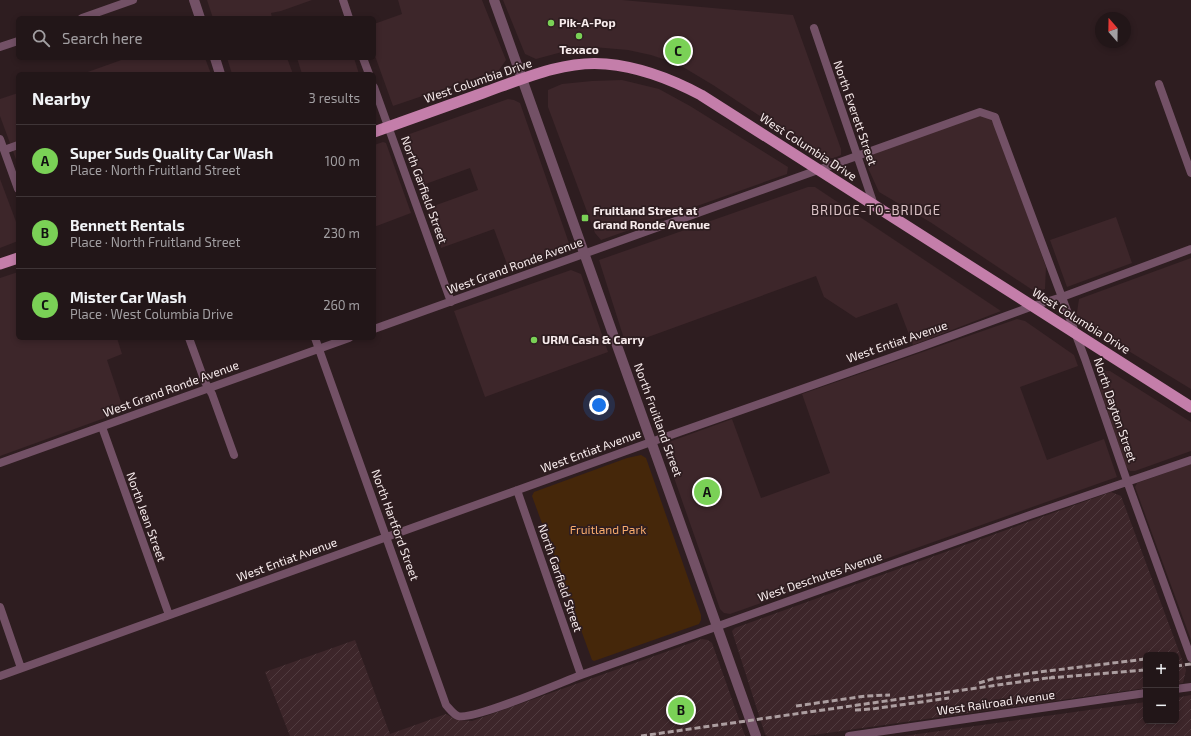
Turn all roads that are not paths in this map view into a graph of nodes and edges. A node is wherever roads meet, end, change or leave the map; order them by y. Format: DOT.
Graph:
graph roads {
  1 [pos="133,0"];
  2 [pos="194,0"];
  3 [pos="342,0"];
  4 [pos="494,0"];
  5 [pos="88,16"];
  6 [pos="199,16"];
  7 [pos="348,16"];
  8 [pos="814,28"];
  9 [pos="16,42"];
  10 [pos="0,47"];
  11 [pos="216,60"];
  12 [pos="364,60"];
  13 [pos="219,72"];
  14 [pos="368,72"];
  15 [pos="522,79"];
  16 [pos="1159,84"];
  17 [pos="376,94"];
  18 [pos="980,112"];
  19 [pos="388,127"];
  20 [pos="376,131"];
  21 [pos="0,139"];
  22 [pos="16,146"];
  23 [pos="4,150"];
  24 [pos="858,156"];
  25 [pos="819,170"];
  26 [pos="1191,173"];
  27 [pos="16,183"];
  28 [pos="874,205"];
  29 [pos="1191,249"];
  30 [pos="584,254"];
  31 [pos="16,259"];
  32 [pos="0,264"];
  33 [pos="1062,297"];
  34 [pos="451,302"];
  35 [pos="1033,306"];
  36 [pos="376,328"];
  37 [pos="1074,333"];
  38 [pos="190,340"];
  39 [pos="316,340"];
  40 [pos="344,340"];
  41 [pos="319,349"];
  42 [pos="209,388"];
  43 [pos="1191,407"];
  44 [pos="102,427"];
  45 [pos="651,442"];
  46 [pos="234,455"];
  47 [pos="1191,460"];
  48 [pos="0,463"];
  49 [pos="1127,481"];
  50 [pos="517,490"];
  51 [pos="386,538"];
  52 [pos="0,607"];
  53 [pos="169,615"];
  54 [pos="717,626"];
  55 [pos="1191,658"];
  56 [pos="21,668"];
  57 [pos="581,675"];
  58 [pos="0,676"];
  59 [pos="1191,686"];
  60 [pos="1179,688"];
  61 [pos="1143,693"];
  62 [pos="458,716"];
  63 [pos="756,736"];
  64 [pos="848,736"];
  1 -- 5 [label="street"];
  2 -- 6 [label="street"];
  3 -- 7 [label="street"];
  4 -- 15 [label="street, North Fruitland Street"];
  8 -- 24 [label="street, North Everett Street"];
  9 -- 10 [label="street"];
  11 -- 13 [label="street"];
  12 -- 14 [label="street"];
  15 -- 19 [label="main road, West Columbia Drive"];
  15 -- 25 [label="main road, West Columbia Drive"];
  15 -- 30 [label="street, North Fruitland Street"];
  16 -- 26 [label="street"];
  17 -- 19 [label="street, North Garfield Street"];
  18 -- 24 [label="street, West Grand Ronde Avenue"];
  18 -- 33 [label="street, North Dayton Street"];
  19 -- 20 [label="main road, West Columbia Drive"];
  19 -- 34 [label="street, North Garfield Street"];
  21 -- 23 [label="street"];
  22 -- 23 [label="street"];
  23 -- 27 [label="street"];
  24 -- 25 [label="street, West Grand Ronde Avenue"];
  24 -- 28 [label="street, North Everett Street"];
  25 -- 28 [label="main road, West Columbia Drive"];
  25 -- 30 [label="street, West Grand Ronde Avenue"];
  28 -- 35 [label="main road, West Columbia Drive"];
  29 -- 33 [label="street, West Entiat Avenue"];
  30 -- 34 [label="street, West Grand Ronde Avenue"];
  30 -- 45 [label="street, North Fruitland Street"];
  31 -- 32 [label="main road"];
  33 -- 35 [label="street, West Entiat Avenue"];
  33 -- 37 [label="street, North Dayton Street"];
  34 -- 36 [label="street, West Grand Ronde Avenue"];
  35 -- 37 [label="main road, West Columbia Drive"];
  35 -- 45 [label="street, West Entiat Avenue"];
  37 -- 43 [label="main road, West Columbia Drive"];
  37 -- 49 [label="street, North Dayton Street"];
  38 -- 42 [label="street"];
  39 -- 41 [label="street, North Hartford Street"];
  40 -- 41 [label="street, West Grand Ronde Avenue"];
  41 -- 42 [label="street, West Grand Ronde Avenue"];
  41 -- 51 [label="street, North Hartford Street"];
  42 -- 44 [label="street, West Grand Ronde Avenue"];
  42 -- 46 [label="street"];
  44 -- 48 [label="street, West Grand Ronde Avenue"];
  44 -- 53 [label="street, North Jean Street"];
  45 -- 50 [label="street, West Entiat Avenue"];
  45 -- 54 [label="street, North Fruitland Street"];
  47 -- 49 [label="street, West Deschutes Avenue"];
  49 -- 54 [label="street, West Deschutes Avenue"];
  49 -- 55 [label="street, North Dayton Street"];
  50 -- 51 [label="street, West Entiat Avenue"];
  50 -- 57 [label="street, North Garfield Street"];
  51 -- 53 [label="street, West Entiat Avenue"];
  51 -- 62 [label="street, North Hartford Street"];
  52 -- 56 [label="street"];
  53 -- 56 [label="street, West Entiat Avenue"];
  54 -- 57 [label="street, West Deschutes Avenue"];
  54 -- 63 [label="street, North Fruitland Street"];
  56 -- 58 [label="street, West Entiat Avenue"];
  57 -- 62 [label="street, West Deschutes Avenue"];
  59 -- 60 [label="street"];
  61 -- 64 [label="street, West Railroad Avenue"];
}
